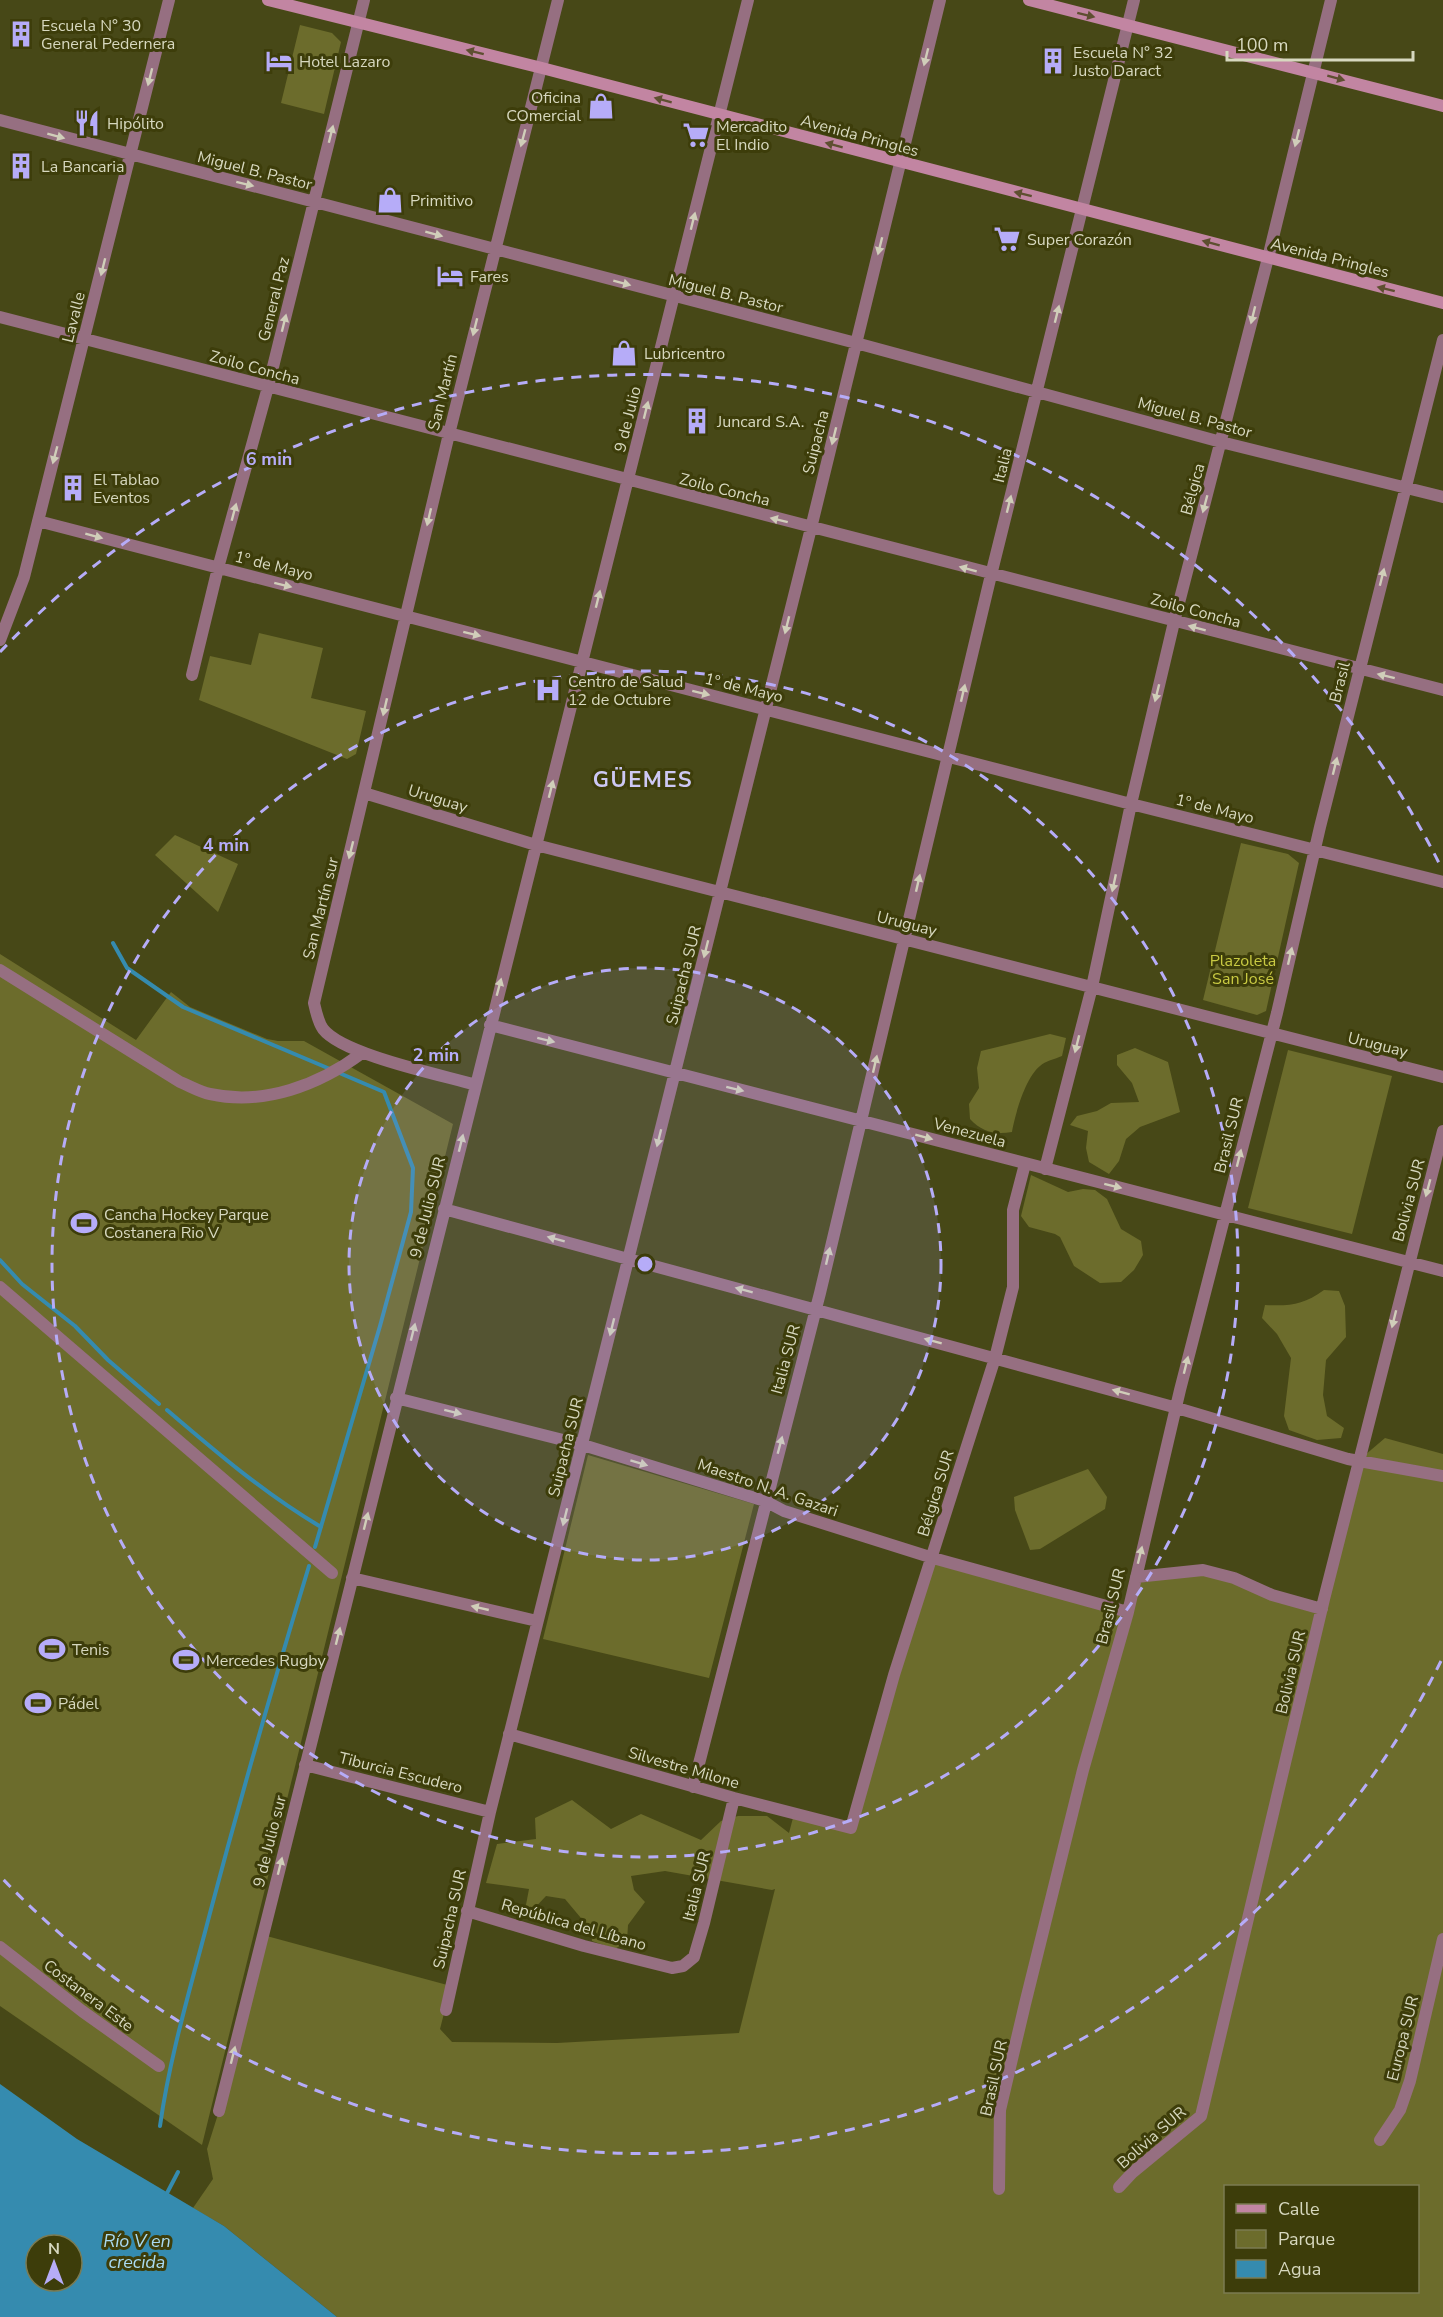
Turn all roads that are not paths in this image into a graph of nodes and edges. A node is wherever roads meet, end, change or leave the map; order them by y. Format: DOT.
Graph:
graph roads {
  1 [pos="169,0"];
  2 [pos="268,0"];
  3 [pos="364,0"];
  4 [pos="558,0"];
  5 [pos="748,0"];
  6 [pos="940,0"];
  7 [pos="1029,0"];
  8 [pos="1134,0"];
  9 [pos="1331,0"];
  10 [pos="358,23"];
  11 [pos="1128,25"];
  12 [pos="542,68"];
  13 [pos="1314,72"];
  14 [pos="1443,106"];
  15 [pos="720,115"];
  16 [pos="0,120"];
  17 [pos="130,156"];
  18 [pos="901,163"];
  19 [pos="314,202"];
  20 [pos="1083,209"];
  21 [pos="494,250"];
  22 [pos="1268,258"];
  23 [pos="674,297"];
  24 [pos="1443,303"];
  25 [pos="0,316"];
  26 [pos="85,340"];
  27 [pos="1443,340"];
  28 [pos="856,343"];
  29 [pos="268,387"];
  30 [pos="1037,392"];
  31 [pos="449,434"];
  32 [pos="1221,442"];
  33 [pos="628,481"];
  34 [pos="1405,487"];
  35 [pos="1443,496"];
  36 [pos="38,521"];
  37 [pos="811,528"];
  38 [pos="218,568"];
  39 [pos="991,575"];
  40 [pos="406,617"];
  41 [pos="1174,622"];
  42 [pos="0,640"];
  43 [pos="582,662"];
  44 [pos="1359,670"];
  45 [pos="192,675"];
  46 [pos="1443,690"];
  47 [pos="766,709"];
  48 [pos="948,756"];
  49 [pos="364,794"];
  50 [pos="1131,804"];
  51 [pos="536,845"];
  52 [pos="1314,850"];
  53 [pos="1443,882"];
  54 [pos="720,892"];
  55 [pos="904,940"];
  56 [pos="0,970"];
  57 [pos="1092,987"];
  58 [pos="490,1025"];
  59 [pos="1271,1034"];
  60 [pos="362,1053"];
  61 [pos="675,1073"];
  62 [pos="1443,1077"];
  63 [pos="476,1085"];
  64 [pos="860,1121"];
  65 [pos="1443,1131"];
  66 [pos="1025,1164"];
  67 [pos="1045,1169"];
  68 [pos="444,1209"];
  69 [pos="1225,1214"];
  70 [pos="629,1259"];
  71 [pos="1408,1262"];
  72 [pos="1443,1271"];
  73 [pos="0,1287"];
  74 [pos="815,1309"];
  75 [pos="995,1358"];
  76 [pos="396,1398"];
  77 [pos="1177,1408"];
  78 [pos="583,1445"];
  79 [pos="1358,1461"];
  80 [pos="1443,1476"];
  81 [pos="765,1501"];
  82 [pos="933,1558"];
  83 [pos="332,1573"];
  84 [pos="1136,1577"];
  85 [pos="352,1578"];
  86 [pos="1322,1609"];
  87 [pos="1128,1612"];
  88 [pos="537,1621"];
  89 [pos="509,1734"];
  90 [pos="304,1765"];
  91 [pos="693,1786"];
  92 [pos="734,1798"];
  93 [pos="490,1812"];
  94 [pos="851,1828"];
  95 [pos="467,1911"];
  96 [pos="1443,1939"];
  97 [pos="0,1947"];
  98 [pos="672,1968"];
  99 [pos="446,2010"];
  100 [pos="159,2066"];
  101 [pos="219,2111"];
  102 [pos="1380,2140"];
  103 [pos="1119,2187"];
  104 [pos="999,2189"];
  1 -- 17 [label="street, Lavalle, one-way"];
  2 -- 10 [label="main road, Avenida Pringles"];
  3 -- 10 [label="street, General Paz"];
  4 -- 12 [label="street, San Martín"];
  5 -- 15 [label="street, 9 de Julio"];
  6 -- 18 [label="street, Suipacha, one-way"];
  7 -- 11 [label="main road, one-way"];
  8 -- 11 [label="street, Italia"];
  9 -- 13 [label="street, Bélgica"];
  12 -- 10 [label="main road, Avenida Pringles, one-way"];
  19 -- 10 [label="street, General Paz, one-way"];
  11 -- 13 [label="main road"];
  11 -- 20 [label="street, Italia"];
  15 -- 12 [label="main road, Avenida Pringles, one-way"];
  12 -- 21 [label="street, San Martín, one-way"];
  13 -- 14 [label="main road, one-way"];
  13 -- 22 [label="street, Bélgica, one-way"];
  18 -- 15 [label="main road, Avenida Pringles, one-way"];
  23 -- 15 [label="street, 9 de Julio, one-way"];
  16 -- 17 [label="street, Miguel B. Pastor, one-way"];
  17 -- 19 [label="street, Miguel B. Pastor, one-way"];
  17 -- 26 [label="street, Lavalle, one-way"];
  20 -- 18 [label="main road, Avenida Pringles, one-way"];
  18 -- 28 [label="street, Suipacha, one-way"];
  19 -- 21 [label="street, Miguel B. Pastor, one-way"];
  29 -- 19 [label="street, General Paz, one-way"];
  22 -- 20 [label="main road, Avenida Pringles, one-way"];
  30 -- 20 [label="street, Italia, one-way"];
  21 -- 23 [label="street, Miguel B. Pastor, one-way"];
  21 -- 31 [label="street, San Martín, one-way"];
  24 -- 22 [label="main road, Avenida Pringles, one-way"];
  22 -- 32 [label="street, Bélgica, one-way"];
  23 -- 28 [label="street, Miguel B. Pastor"];
  33 -- 23 [label="street, 9 de Julio, one-way"];
  25 -- 26 [label="street, Zoilo Concha"];
  26 -- 29 [label="street, Zoilo Concha"];
  26 -- 36 [label="street, Lavalle, one-way"];
  27 -- 34 [label="street, Brasil"];
  28 -- 30 [label="street, Miguel B. Pastor"];
  28 -- 37 [label="street, Suipacha, one-way"];
  29 -- 31 [label="street, Zoilo Concha"];
  38 -- 29 [label="street, General Paz, one-way"];
  30 -- 32 [label="street, Miguel B. Pastor"];
  39 -- 30 [label="street, Italia, one-way"];
  31 -- 33 [label="street, Zoilo Concha"];
  31 -- 40 [label="street, San Martín, one-way"];
  32 -- 34 [label="street, Miguel B. Pastor"];
  32 -- 41 [label="street, Bélgica, one-way"];
  37 -- 33 [label="street, Zoilo Concha, one-way"];
  43 -- 33 [label="street, 9 de Julio, one-way"];
  34 -- 35 [label="street, Miguel B. Pastor"];
  44 -- 34 [label="street, Brasil, one-way"];
  36 -- 38 [label="street, 1º de Mayo, one-way"];
  36 -- 42 [label="street, Lavalle"];
  39 -- 37 [label="street, Zoilo Concha, one-way"];
  37 -- 47 [label="street, Suipacha, one-way"];
  38 -- 40 [label="street, 1º de Mayo, one-way"];
  38 -- 45 [label="street, General Paz"];
  39 -- 41 [label="street, Zoilo Concha"];
  48 -- 39 [label="street, Italia, one-way"];
  40 -- 43 [label="street, 1º de Mayo, one-way"];
  40 -- 49 [label="street, San Martín, one-way"];
  44 -- 41 [label="street, Zoilo Concha, one-way"];
  41 -- 50 [label="street, Bélgica, one-way"];
  43 -- 47 [label="street, 1º de Mayo, one-way"];
  51 -- 43 [label="street, 9 de Julio, one-way"];
  46 -- 44 [label="street, Zoilo Concha, one-way"];
  52 -- 44 [label="street, Brasil, one-way"];
  47 -- 48 [label="street, 1º de Mayo"];
  47 -- 54 [label="street, Suipacha"];
  48 -- 50 [label="street, 1º de Mayo"];
  55 -- 48 [label="street, Italia, one-way"];
  49 -- 51 [label="street, Uruguay"];
  49 -- 60 [label="street, San Martín sur, one-way"];
  50 -- 52 [label="street, 1º de Mayo"];
  50 -- 57 [label="street, Bélgica, one-way"];
  51 -- 54 [label="street, Uruguay"];
  58 -- 51 [label="street, 9 de Julio SUR, one-way"];
  52 -- 53 [label="street, 1º de Mayo"];
  59 -- 52 [label="street, Brasil, one-way"];
  54 -- 55 [label="street, Uruguay"];
  54 -- 61 [label="street, Suipacha SUR, one-way"];
  55 -- 57 [label="street, Uruguay"];
  64 -- 55 [label="street, Italia SUR, one-way"];
  56 -- 60 [label="street"];
  57 -- 59 [label="street, Uruguay"];
  57 -- 67 [label="street, one-way"];
  58 -- 61 [label="street, Venezuela, one-way"];
  58 -- 63 [label="street, 9 de Julio SUR"];
  59 -- 62 [label="street, Uruguay"];
  69 -- 59 [label="street, Brasil SUR, one-way"];
  60 -- 63 [label="street"];
  61 -- 64 [label="street, Venezuela, one-way"];
  61 -- 70 [label="street, Suipacha SUR, one-way"];
  68 -- 63 [label="street, 9 de Julio SUR, one-way"];
  64 -- 66 [label="street, Venezuela, one-way"];
  74 -- 64 [label="street, Italia SUR, one-way"];
  65 -- 71 [label="street, Bolivia SUR, one-way"];
  66 -- 67 [label="street, Venezuela"];
  66 -- 75 [label="street, Bélgica SUR"];
  67 -- 69 [label="street, Venezuela, one-way"];
  70 -- 68 [label="street, one-way"];
  76 -- 68 [label="street, 9 de Julio SUR, one-way"];
  69 -- 71 [label="street, Venezuela"];
  77 -- 69 [label="street, Brasil SUR, one-way"];
  74 -- 70 [label="street, one-way"];
  70 -- 78 [label="street, Suipacha SUR, one-way"];
  71 -- 72 [label="street, Venezuela"];
  71 -- 79 [label="street, Bolivia SUR, one-way"];
  73 -- 83 [label="street"];
  75 -- 74 [label="street, one-way"];
  81 -- 74 [label="street, Italia SUR, one-way"];
  77 -- 75 [label="street, one-way"];
  75 -- 82 [label="street, Bélgica SUR"];
  76 -- 78 [label="street, Maestro N. A. Gazari, one-way"];
  85 -- 76 [label="street, 9 de Julio SUR, one-way"];
  77 -- 79 [label="street"];
  84 -- 77 [label="street, Brasil SUR, one-way"];
  78 -- 81 [label="street, Maestro N. A. Gazari, one-way"];
  78 -- 88 [label="street, Suipacha SUR, one-way"];
  79 -- 80 [label="street"];
  79 -- 86 [label="street, Bolivia SUR"];
  81 -- 82 [label="street, Maestro N. A. Gazari"];
  81 -- 91 [label="street, Italia SUR"];
  82 -- 87 [label="street, Maestro N. A. Gazari"];
  82 -- 94 [label="street, Bélgica SUR"];
  84 -- 86 [label="street"];
  84 -- 87 [label="street, Brasil SUR"];
  88 -- 85 [label="street, one-way"];
  90 -- 85 [label="street, 9 de Julio sur, one-way"];
  86 -- 103 [label="street, Bolivia SUR"];
  87 -- 104 [label="street, Brasil SUR"];
  88 -- 89 [label="street, Suipacha SUR"];
  89 -- 91 [label="street, Silvestre Milone"];
  89 -- 93 [label="street, Suipacha SUR"];
  90 -- 93 [label="street, Tiburcia Escudero"];
  101 -- 90 [label="street, 9 de Julio sur, one-way"];
  91 -- 92 [label="street, Silvestre Milone"];
  92 -- 94 [label="street, Silvestre Milone"];
  92 -- 98 [label="street, Italia SUR"];
  93 -- 95 [label="street, Suipacha SUR"];
  95 -- 98 [label="street, República del Líbano"];
  95 -- 99 [label="street, Suipacha SUR"];
  96 -- 102 [label="street, Europa SUR"];
  97 -- 100 [label="street, Costanera Este"];
}
